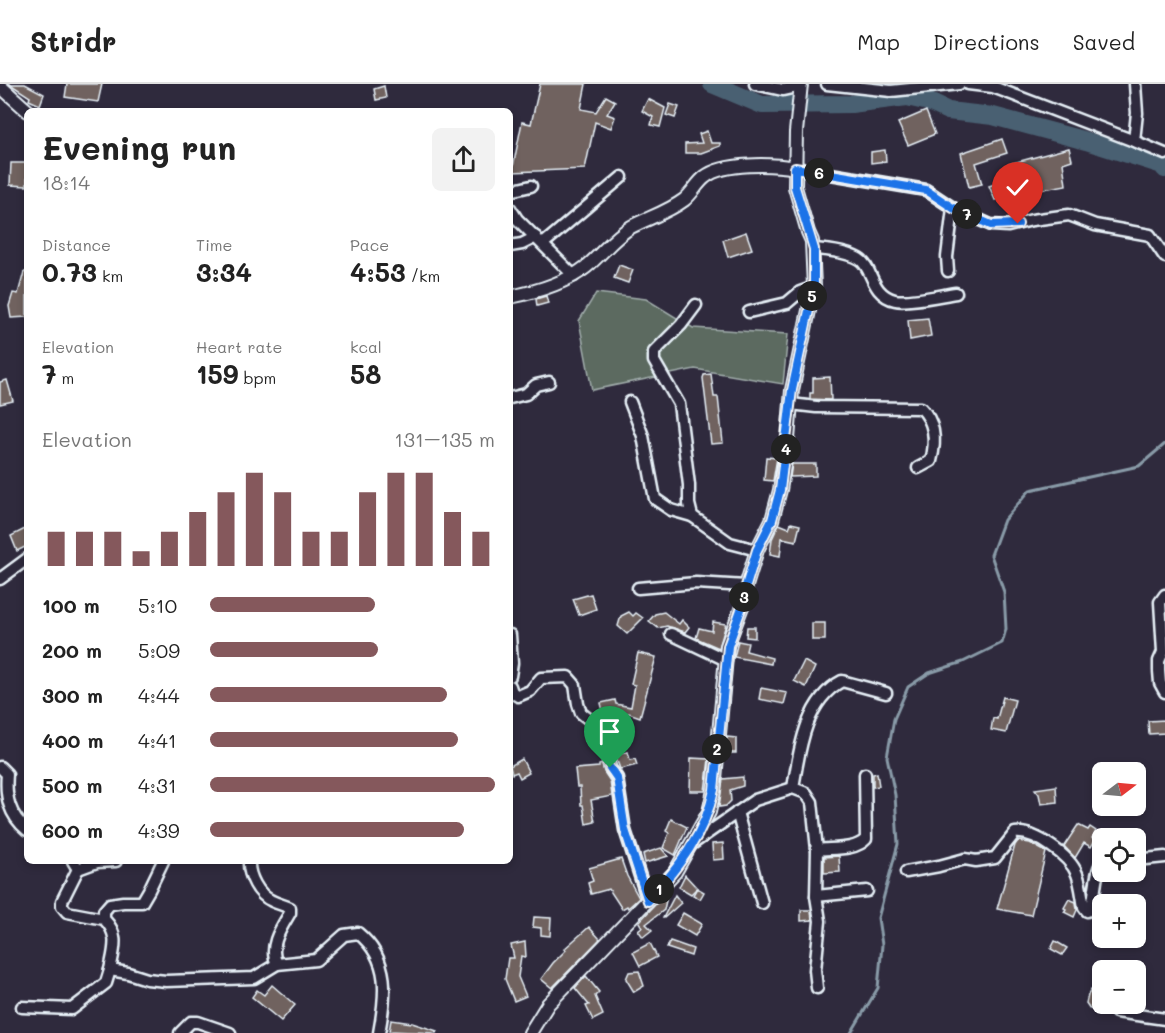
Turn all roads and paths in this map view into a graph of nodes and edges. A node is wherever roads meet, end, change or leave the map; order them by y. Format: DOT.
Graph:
graph roads {
  1 [pos="755,84"];
  2 [pos="827,84"];
  3 [pos="959,84"];
  4 [pos="968,84"];
  5 [pos="1135,84"];
  6 [pos="842,85"];
  7 [pos="0,86"];
  8 [pos="800,88"];
  9 [pos="25,108"];
  10 [pos="1134,141"];
  11 [pos="1165,154"];
  12 [pos="795,168"];
  13 [pos="622,177"];
  14 [pos="531,186"];
  15 [pos="513,190"];
  16 [pos="953,208"];
  17 [pos="513,213"];
  18 [pos="539,240"];
  19 [pos="513,246"];
  20 [pos="814,249"];
  21 [pos="1165,257"];
  22 [pos="948,271"];
  23 [pos="574,276"];
  24 [pos="814,287"];
  25 [pos="956,293"];
  26 [pos="513,296"];
  27 [pos="696,305"];
  28 [pos="749,312"];
  29 [pos="549,382"];
  30 [pos="513,397"];
  31 [pos="630,402"];
  32 [pos="791,404"];
  33 [pos="918,468"];
  34 [pos="692,516"];
  35 [pos="757,550"];
  36 [pos="24,561"];
  37 [pos="0,579"];
  38 [pos="746,586"];
  39 [pos="638,588"];
  40 [pos="1165,595"];
  41 [pos="671,634"];
  42 [pos="1164,652"];
  43 [pos="726,660"];
  44 [pos="1165,692"];
  45 [pos="513,693"];
  46 [pos="886,693"];
  47 [pos="0,767"];
  48 [pos="865,774"];
  49 [pos="793,789"];
  50 [pos="736,812"];
  51 [pos="24,828"];
  52 [pos="692,844"];
  53 [pos="817,850"];
  54 [pos="1165,857"];
  55 [pos="1146,859"];
  56 [pos="162,864"];
  57 [pos="249,864"];
  58 [pos="76,865"];
  59 [pos="906,872"];
  60 [pos="1097,882"];
  61 [pos="867,891"];
  62 [pos="816,896"];
  63 [pos="648,901"];
  64 [pos="762,903"];
  65 [pos="104,919"];
  66 [pos="277,964"];
  67 [pos="110,970"];
  68 [pos="817,988"];
  69 [pos="22,1007"];
  70 [pos="1130,1014"];
  71 [pos="1165,1019"];
  72 [pos="180,1033"];
  73 [pos="230,1033"];
  74 [pos="380,1033"];
  75 [pos="530,1033"];
  1 -- 8 [label="street"];
  2 -- 6 [label="street"];
  3 -- 6 [label="street"];
  4 -- 10 [label="street"];
  5 -- 10 [label="street"];
  7 -- 9 [label="street"];
  8 -- 12 [label="street"];
  10 -- 11 [label="street"];
  12 -- 16 [label="street"];
  12 -- 20 [label="street"];
  12 -- 23 [label="street"];
  13 -- 18 [label="street"];
  14 -- 15 [label="street"];
  16 -- 21 [label="street"];
  16 -- 22 [label="street"];
  17 -- 18 [label="street"];
  18 -- 19 [label="street"];
  18 -- 23 [label="street"];
  20 -- 24 [label="street"];
  20 -- 25 [label="street"];
  23 -- 26 [label="street"];
  24 -- 28 [label="street"];
  24 -- 32 [label="street"];
  27 -- 34 [label="street"];
  29 -- 30 [label="street"];
  31 -- 34 [label="street"];
  32 -- 33 [label="street"];
  32 -- 35 [label="street"];
  34 -- 35 [label="street"];
  35 -- 38 [label="street"];
  36 -- 37 [label="street"];
  38 -- 39 [label="street"];
  38 -- 43 [label="street"];
  40 -- 42 [label="street"];
  41 -- 43 [label="street"];
  42 -- 44 [label="street"];
  43 -- 52 [label="street"];
  45 -- 63 [label="street"];
  46 -- 49 [label="street"];
  47 -- 51 [label="street"];
  48 -- 53 [label="street"];
  49 -- 50 [label="street"];
  49 -- 53 [label="street"];
  50 -- 52 [label="street"];
  50 -- 64 [label="street"];
  52 -- 63 [label="street"];
  53 -- 62 [label="street"];
  54 -- 55 [label="street"];
  56 -- 65 [label="street"];
  57 -- 66 [label="street"];
  58 -- 65 [label="street"];
  59 -- 60 [label="street"];
  61 -- 62 [label="street"];
  62 -- 68 [label="street"];
  63 -- 75 [label="street"];
  65 -- 67 [label="street"];
  66 -- 67 [label="street"];
  66 -- 74 [label="street"];
  67 -- 69 [label="street"];
  70 -- 71 [label="street"];
  72 -- 73 [label="street"];
}
